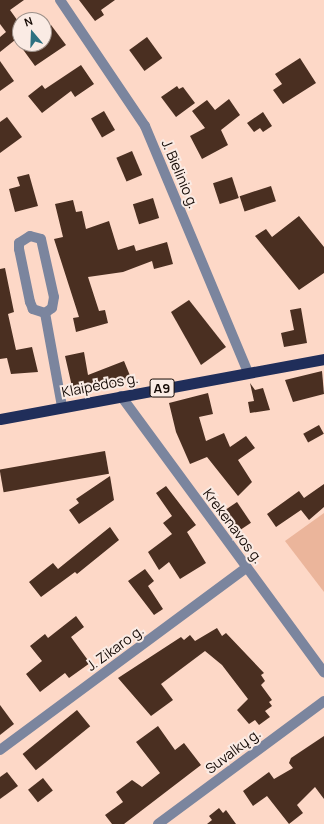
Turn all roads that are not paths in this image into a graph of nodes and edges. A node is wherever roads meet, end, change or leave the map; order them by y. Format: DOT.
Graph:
graph roads {
  1 [pos="60,0"];
  2 [pos="45,313"];
  3 [pos="324,358"];
  4 [pos="248,372"];
  5 [pos="121,396"];
  6 [pos="62,407"];
  7 [pos="0,419"];
  8 [pos="247,567"];
  9 [pos="324,672"];
  10 [pos="324,701"];
  11 [pos="0,750"];
  12 [pos="158,824"];
  1 -- 4 [label="street, J. Bielinio g."];
  2 -- 2 [label="street"];
  2 -- 6 [label="street"];
  3 -- 4 [label="highway, Klaipėdos g. / A9"];
  4 -- 5 [label="highway, Klaipėdos g. / A9"];
  5 -- 6 [label="highway, Klaipėdos g. / A9"];
  5 -- 8 [label="street, Krekenavos g."];
  6 -- 7 [label="highway, Klaipėdos g. / A9"];
  8 -- 9 [label="street, Krekenavos g."];
  8 -- 11 [label="street, J. Zikaro g."];
  10 -- 12 [label="street, Suvalkų g."];
}
